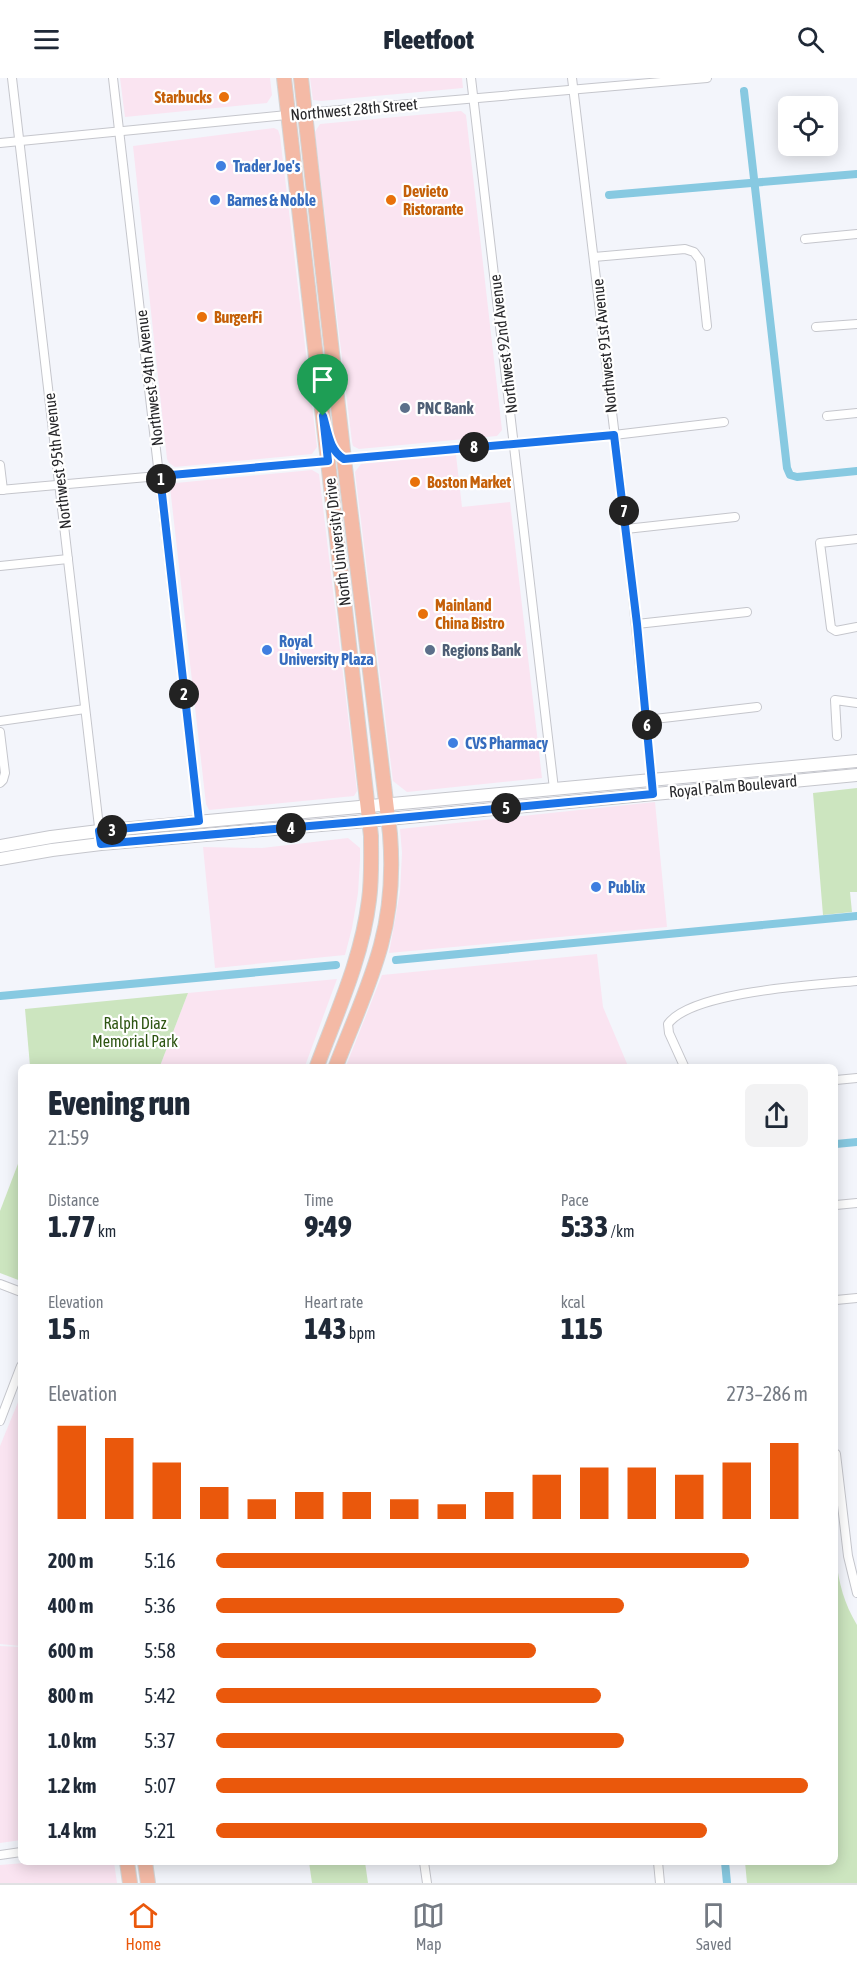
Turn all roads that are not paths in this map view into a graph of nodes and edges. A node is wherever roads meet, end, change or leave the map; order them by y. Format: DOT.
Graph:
graph roads {
  1 [pos="12,78"];
  2 [pos="113,78"];
  3 [pos="284,78"];
  4 [pos="301,78"];
  5 [pos="471,78"];
  6 [pos="572,78"];
  7 [pos="707,78"];
  8 [pos="574,91"];
  9 [pos="474,99"];
  10 [pos="306,113"];
  11 [pos="288,115"];
  12 [pos="120,131"];
  13 [pos="19,141"];
  14 [pos="0,143"];
  15 [pos="857,234"];
  16 [pos="805,239"];
  17 [pos="594,256"];
  18 [pos="857,324"];
  19 [pos="707,326"];
  20 [pos="816,327"];
  21 [pos="857,412"];
  22 [pos="323,416"];
  23 [pos="827,416"];
  24 [pos="724,422"];
  25 [pos="614,435"];
  26 [pos="515,444"];
  27 [pos="344,459"];
  28 [pos="328,461"];
  29 [pos="0,465"];
  30 [pos="160,476"];
  31 [pos="60,486"];
  32 [pos="2,490"];
  33 [pos="349,497"];
  34 [pos="735,517"];
  35 [pos="626,529"];
  36 [pos="857,539"];
  37 [pos="68,559"];
  38 [pos="0,566"];
  39 [pos="747,612"];
  40 [pos="637,624"];
  41 [pos="857,627"];
  42 [pos="857,703"];
  43 [pos="757,707"];
  44 [pos="85,709"];
  45 [pos="646,720"];
  46 [pos="0,721"];
  47 [pos="0,732"];
  48 [pos="837,736"];
  49 [pos="857,761"];
  50 [pos="857,775"];
  51 [pos="652,780"];
  52 [pos="2,782"];
  53 [pos="554,789"];
  54 [pos="653,794"];
  55 [pos="386,804"];
  56 [pos="368,806"];
  57 [pos="239,818"];
  58 [pos="388,819"];
  59 [pos="369,820"];
  60 [pos="199,821"];
  61 [pos="214,835"];
  62 [pos="100,838"];
  63 [pos="0,846"];
  64 [pos="0,859"];
  65 [pos="857,981"];
  66 [pos="326,1042"];
  67 [pos="318,1064"];
  68 [pos="325,1064"];
  69 [pos="337,1064"];
  70 [pos="683,1064"];
  71 [pos="857,1078"];
  72 [pos="838,1080"];
  73 [pos="857,1203"];
  74 [pos="838,1204"];
  75 [pos="0,1284"];
  76 [pos="18,1291"];
  77 [pos="857,1298"];
  78 [pos="838,1300"];
  79 [pos="18,1374"];
  80 [pos="0,1421"];
  81 [pos="838,1471"];
  82 [pos="857,1593"];
  83 [pos="18,1852"];
  84 [pos="0,1855"];
  85 [pos="127,1865"];
  86 [pos="141,1865"];
  87 [pos="145,1865"];
  88 [pos="424,1865"];
  89 [pos="658,1865"];
  90 [pos="148,1881"];
  91 [pos="130,1883"];
  92 [pos="427,1883"];
  93 [pos="660,1883"];
  1 -- 13 [label="street, Northwest 95th Avenue"];
  2 -- 12 [label="street, Northwest 94th Avenue"];
  3 -- 11 [label="main road, North University Drive"];
  4 -- 10 [label="main road, North University Drive"];
  5 -- 9 [label="street, Northwest 92nd Avenue"];
  6 -- 8 [label="street, Northwest 91st Avenue"];
  7 -- 8 [label="street, Northwest 28th Street"];
  8 -- 9 [label="street, Northwest 28th Street"];
  8 -- 17 [label="street, Northwest 91st Avenue"];
  9 -- 10 [label="street, Northwest 28th Street"];
  9 -- 26 [label="street, Northwest 92nd Avenue"];
  10 -- 11 [label="street, Northwest 28th Street"];
  10 -- 27 [label="main road, North University Drive"];
  11 -- 12 [label="street, Northwest 28th Street"];
  11 -- 22 [label="main road, North University Drive"];
  12 -- 13 [label="street, Northwest 28th Street"];
  12 -- 30 [label="street, Northwest 94th Avenue"];
  13 -- 14 [label="street, Northwest 28th Street"];
  13 -- 31 [label="street, Northwest 95th Avenue"];
  15 -- 16 [label="street"];
  17 -- 19 [label="street"];
  17 -- 25 [label="street, Northwest 91st Avenue"];
  18 -- 20 [label="street"];
  21 -- 23 [label="street"];
  22 -- 27 [label="main road"];
  22 -- 28 [label="main road, North University Drive"];
  24 -- 25 [label="street"];
  25 -- 26 [label="street"];
  25 -- 35 [label="street, Northwest 91st Avenue"];
  26 -- 27 [label="street"];
  26 -- 53 [label="street, Northwest 92nd Avenue"];
  27 -- 33 [label="main road, North University Drive"];
  28 -- 30 [label="street"];
  28 -- 33 [label="main road"];
  28 -- 56 [label="main road, North University Drive"];
  29 -- 32 [label="street"];
  30 -- 31 [label="street"];
  30 -- 60 [label="street, Northwest 94th Avenue"];
  31 -- 32 [label="street"];
  31 -- 37 [label="street, Northwest 95th Avenue"];
  33 -- 55 [label="main road, North University Drive"];
  34 -- 35 [label="street"];
  35 -- 40 [label="street, Northwest 91st Avenue"];
  36 -- 41 [label="street"];
  37 -- 38 [label="street"];
  37 -- 44 [label="street, Northwest 95th Avenue"];
  39 -- 40 [label="street"];
  40 -- 45 [label="street, Northwest 91st Avenue"];
  42 -- 48 [label="street"];
  43 -- 45 [label="street"];
  44 -- 46 [label="street"];
  44 -- 62 [label="street, Northwest 95th Avenue"];
  45 -- 51 [label="street, Northwest 91st Avenue"];
  47 -- 52 [label="street"];
  49 -- 51 [label="main road, Royal Palm Boulevard"];
  50 -- 54 [label="main road, Royal Palm Boulevard"];
  51 -- 53 [label="main road, Royal Palm Boulevard"];
  51 -- 54 [label="street, Northwest 91st Avenue"];
  53 -- 55 [label="main road, Royal Palm Boulevard"];
  54 -- 58 [label="main road, Royal Palm Boulevard"];
  55 -- 56 [label="main road, Royal Palm Boulevard"];
  55 -- 58 [label="main road, North University Drive"];
  56 -- 57 [label="main road, Royal Palm Boulevard"];
  56 -- 59 [label="main road, North University Drive"];
  57 -- 60 [label="main road, Royal Palm Boulevard"];
  57 -- 61 [label="main road"];
  58 -- 59 [label="main road, Royal Palm Boulevard"];
  58 -- 69 [label="main road, North University Drive"];
  59 -- 61 [label="main road, Royal Palm Boulevard"];
  59 -- 66 [label="main road, North University Drive"];
  60 -- 62 [label="main road, Royal Palm Boulevard"];
  61 -- 62 [label="main road, Royal Palm Boulevard"];
  62 -- 63 [label="main road, Royal Palm Boulevard"];
  62 -- 64 [label="main road, Royal Palm Boulevard"];
  65 -- 70 [label="street"];
  66 -- 67 [label="main road, North University Drive"];
  66 -- 68 [label="main road"];
  71 -- 72 [label="street"];
  73 -- 74 [label="street"];
  75 -- 76 [label="street"];
  77 -- 78 [label="street"];
  79 -- 80 [label="street"];
  81 -- 82 [label="street"];
  83 -- 84 [label="street"];
  85 -- 91 [label="main road"];
  86 -- 90 [label="main road"];
  87 -- 90 [label="main road"];
  88 -- 92 [label="street"];
  89 -- 93 [label="street"];
}
